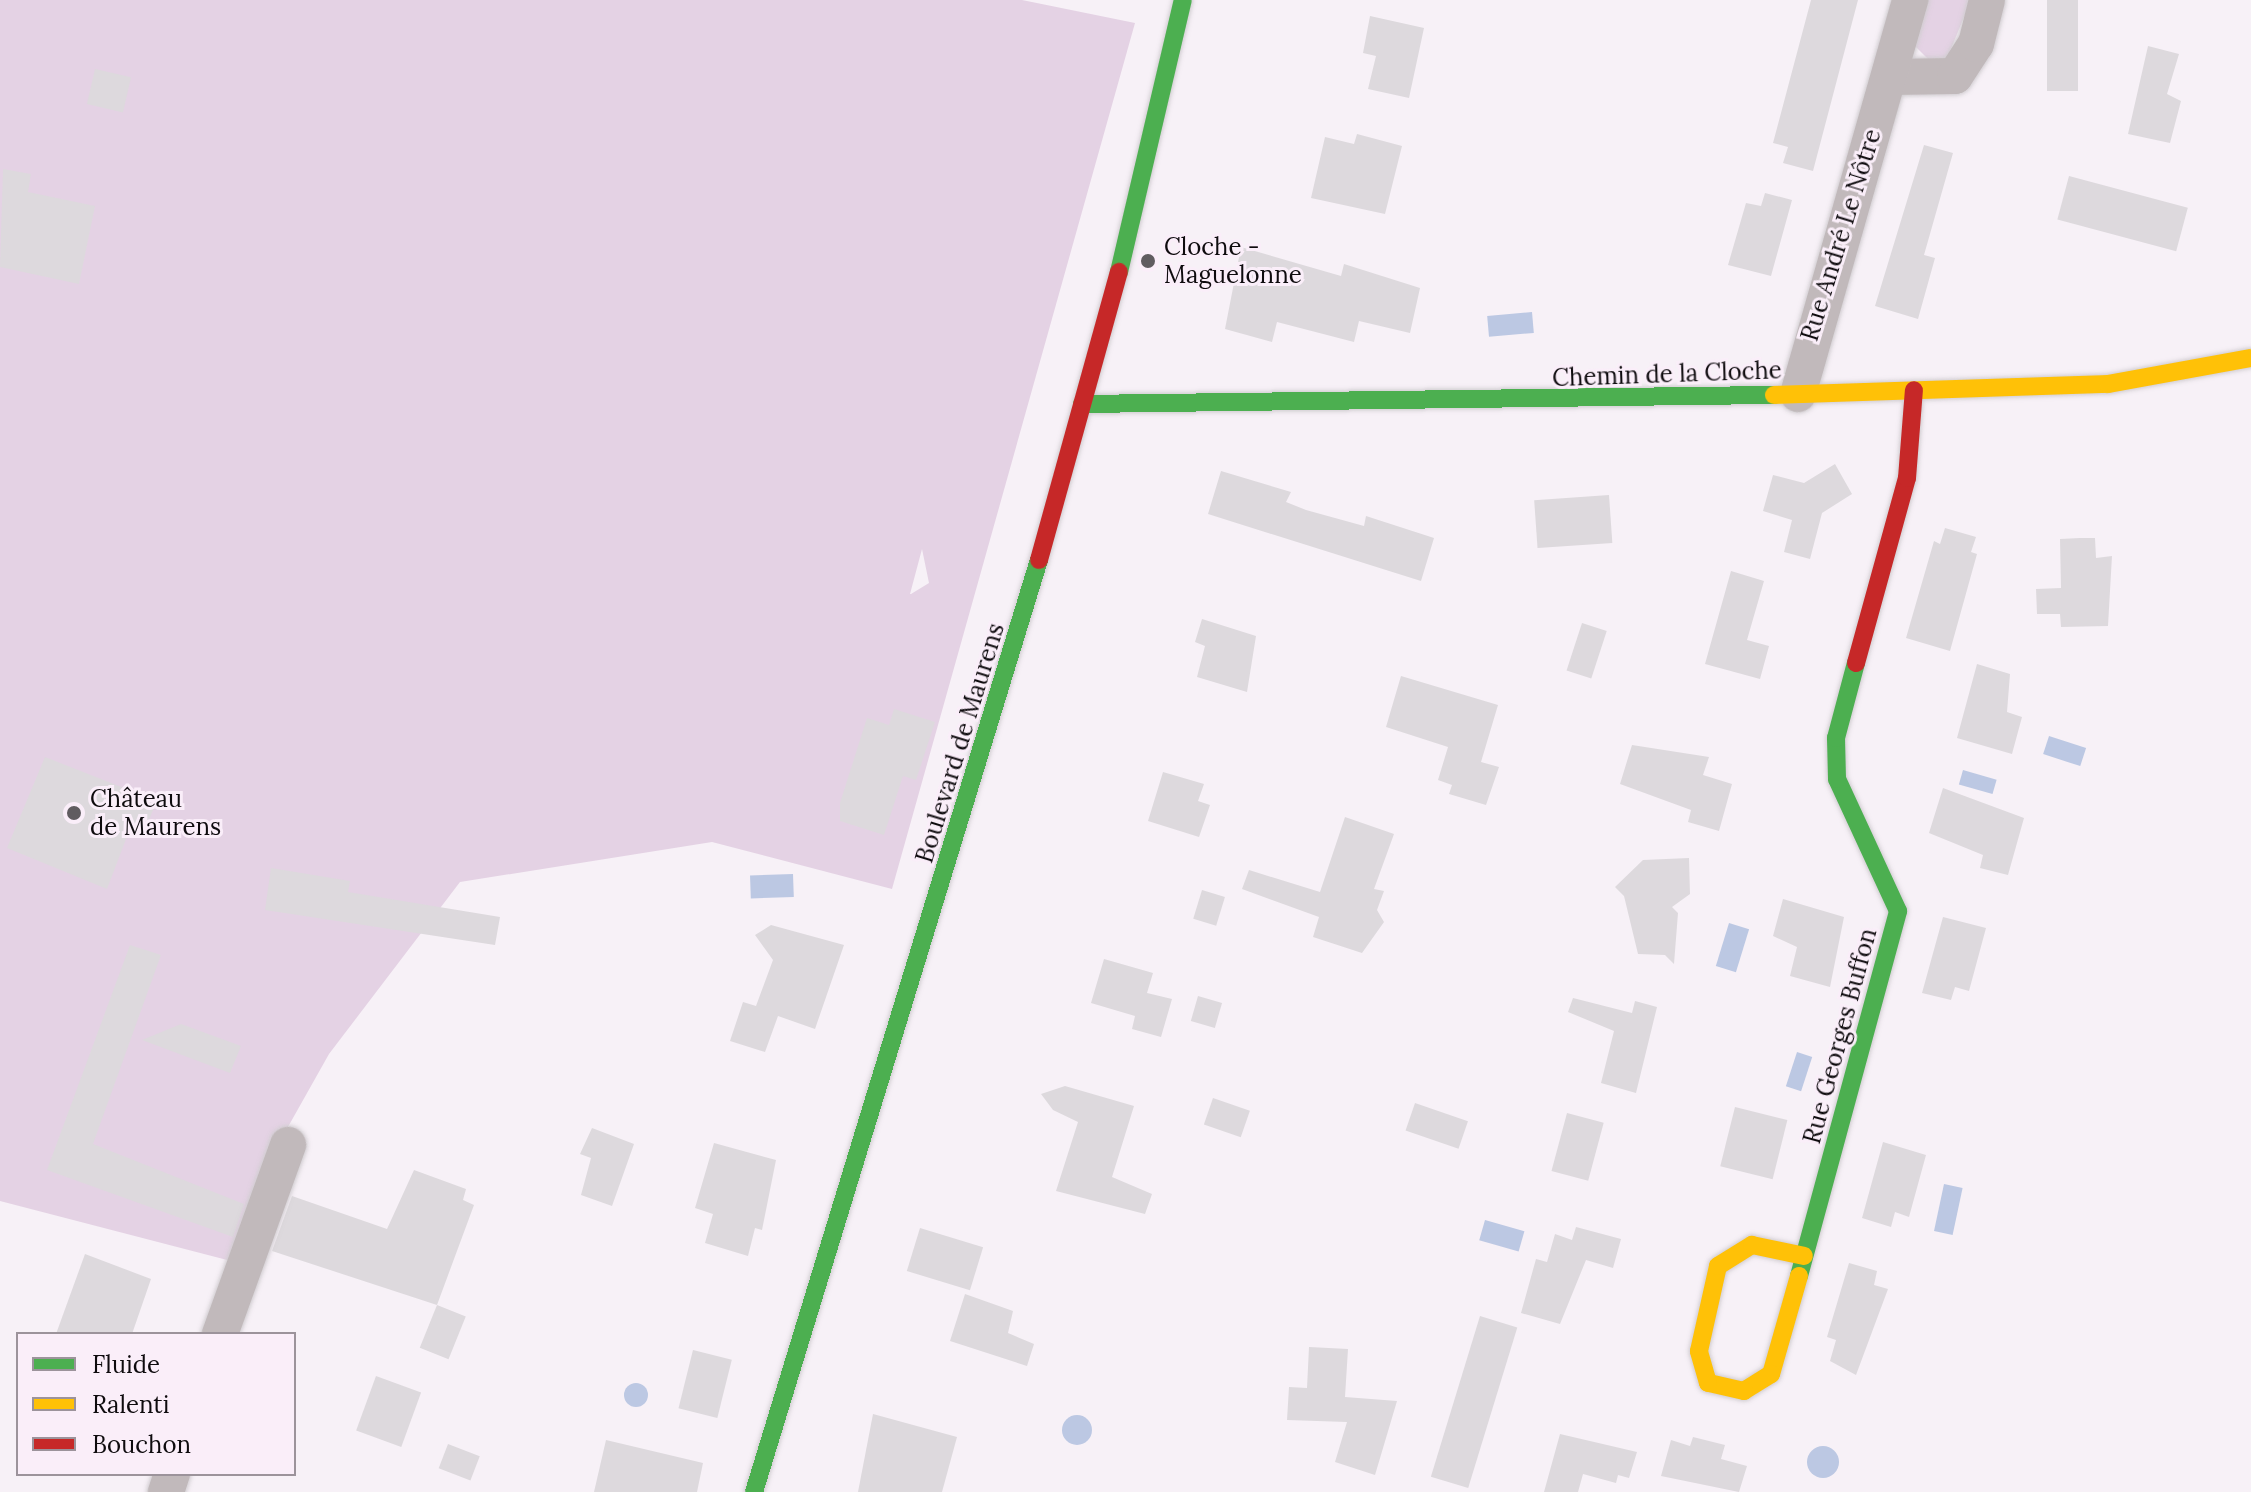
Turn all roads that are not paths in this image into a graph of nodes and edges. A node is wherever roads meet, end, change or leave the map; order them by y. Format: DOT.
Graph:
graph roads {
  1 [pos="1183,0"];
  2 [pos="1910,0"];
  3 [pos="1987,0"];
  4 [pos="1890,77"];
  5 [pos="2251,358"];
  6 [pos="1914,390"];
  7 [pos="1798,394"];
  8 [pos="1082,404"];
  9 [pos="288,1145"];
  10 [pos="1804,1256"];
  11 [pos="221,1332"];
  12 [pos="754,1492"];
  1 -- 8 [label="street, Boulevard de Maurens"];
  2 -- 4 [label="street, Rue André Le Nôtre"];
  3 -- 4 [label="street"];
  4 -- 7 [label="street, Rue André Le Nôtre"];
  5 -- 6 [label="street, Chemin de la Cloche"];
  6 -- 7 [label="street, Chemin de la Cloche"];
  6 -- 10 [label="street, Rue Georges Buffon"];
  7 -- 8 [label="street, Chemin de la Cloche"];
  8 -- 12 [label="street, Boulevard de Maurens"];
  9 -- 11 [label="street"];
  10 -- 10 [label="street, Rue Georges Buffon"];
}
